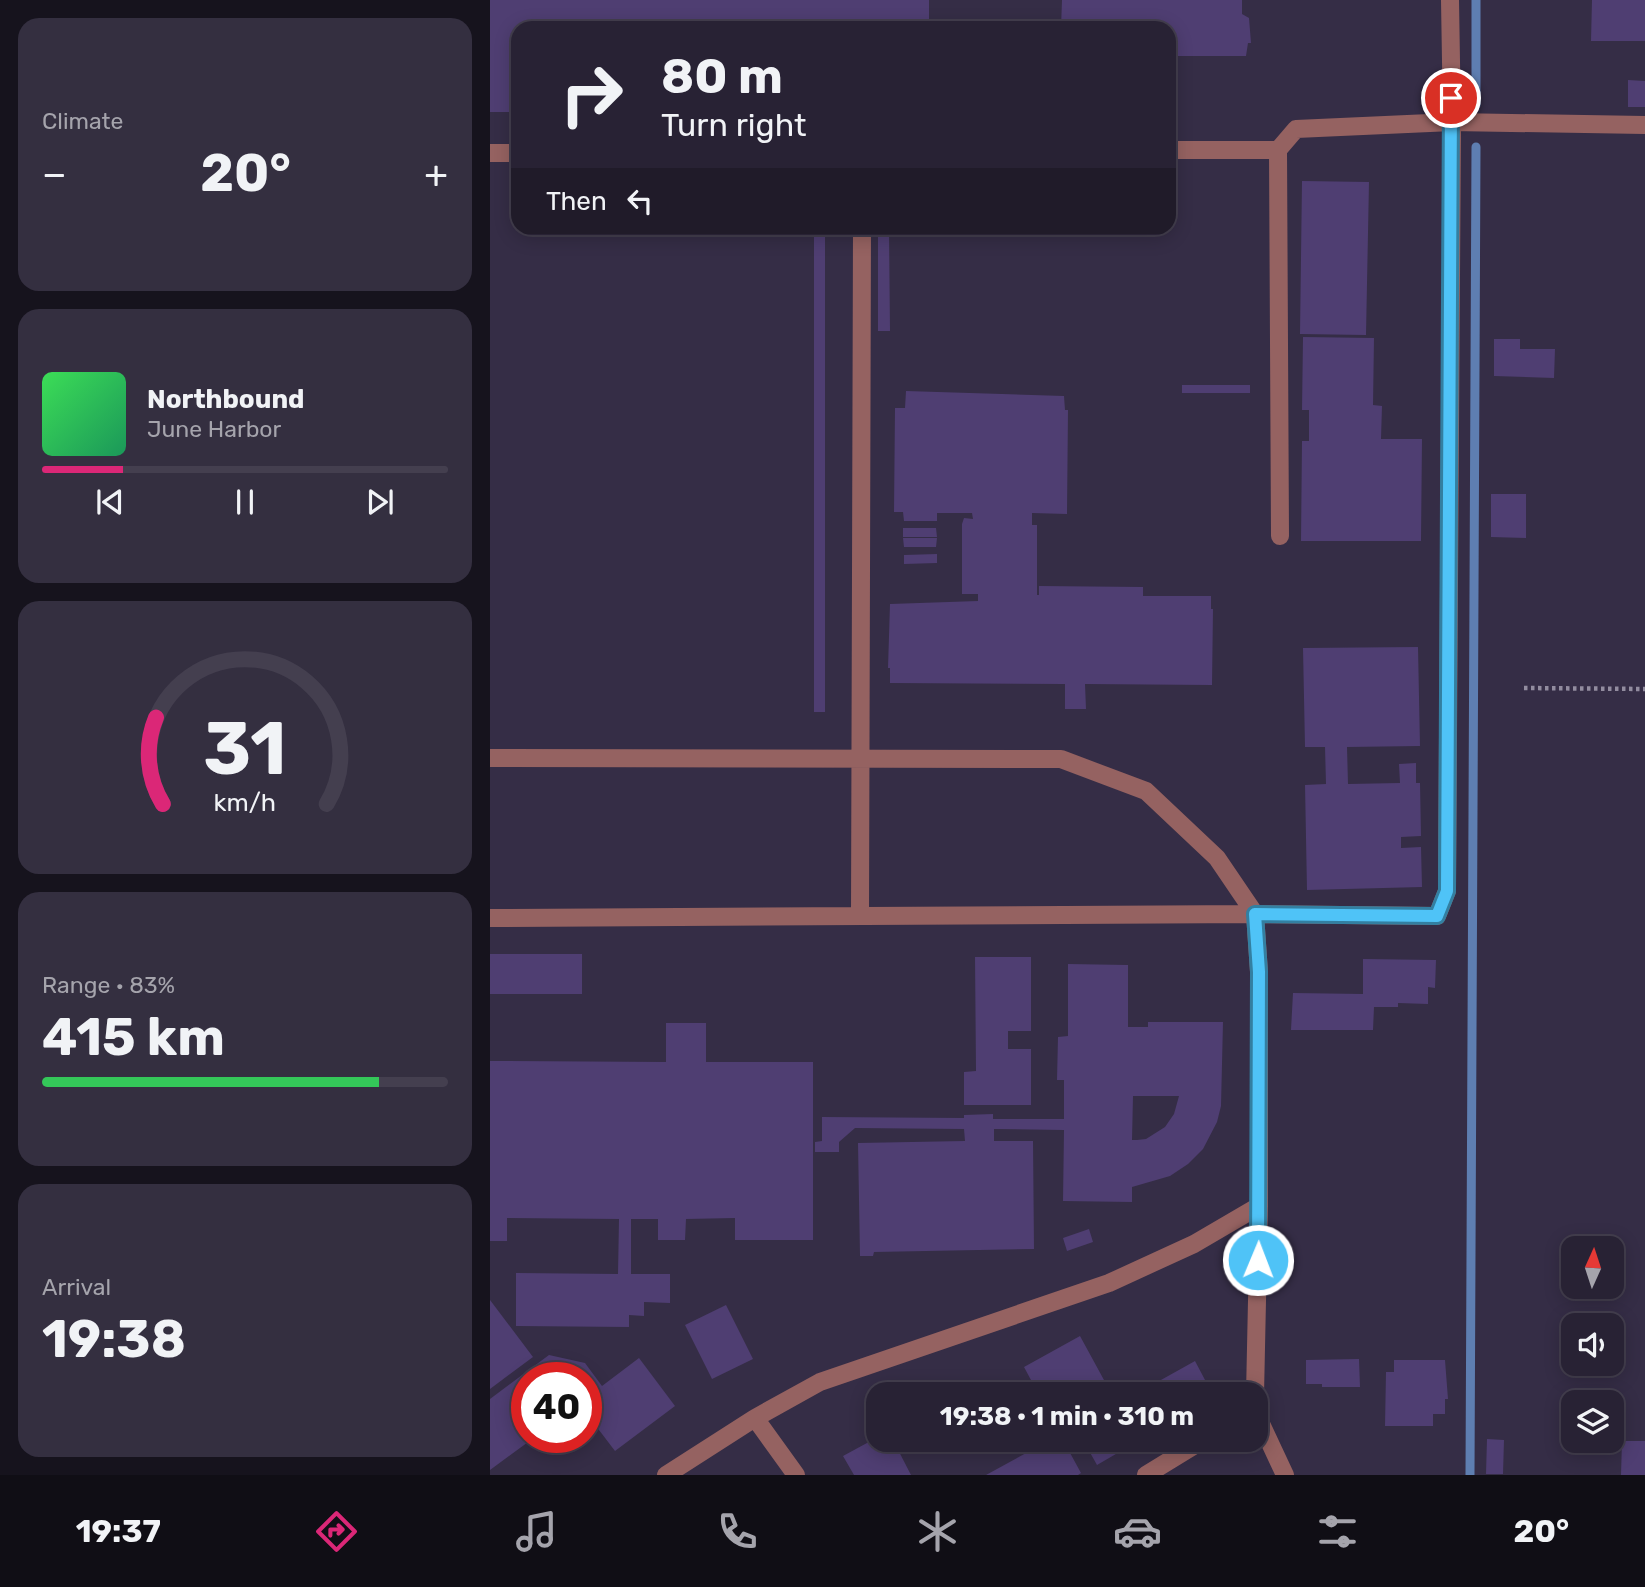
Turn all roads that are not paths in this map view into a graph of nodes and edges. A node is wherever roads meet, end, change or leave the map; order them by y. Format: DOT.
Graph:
graph roads {
  1 [pos="1450,0"];
  2 [pos="1452,122"];
  3 [pos="1645,125"];
  4 [pos="1176,150"];
  5 [pos="1278,150"];
  6 [pos="490,153"];
  7 [pos="511,153"];
  8 [pos="862,235"];
  9 [pos="1280,536"];
  10 [pos="490,758"];
  11 [pos="860,758"];
  12 [pos="1255,914"];
  13 [pos="860,916"];
  14 [pos="490,918"];
  15 [pos="1259,1206"];
  16 [pos="1255,1382"];
  17 [pos="755,1418"];
  18 [pos="1268,1439"];
  19 [pos="1183,1452"];
  20 [pos="666,1475"];
  21 [pos="796,1475"];
  22 [pos="1146,1475"];
  23 [pos="1285,1475"];
  1 -- 2 [label="street"];
  2 -- 3 [label="street"];
  2 -- 5 [label="street"];
  2 -- 12 [label="street"];
  4 -- 5 [label="street"];
  5 -- 9 [label="street"];
  6 -- 7 [label="street"];
  8 -- 11 [label="street"];
  10 -- 11 [label="street"];
  11 -- 12 [label="street"];
  11 -- 13 [label="street"];
  12 -- 13 [label="street"];
  12 -- 15 [label="street"];
  13 -- 14 [label="street"];
  15 -- 16 [label="street"];
  15 -- 17 [label="street"];
  17 -- 20 [label="street"];
  17 -- 21 [label="street"];
  18 -- 23 [label="street"];
  19 -- 22 [label="street"];
}
